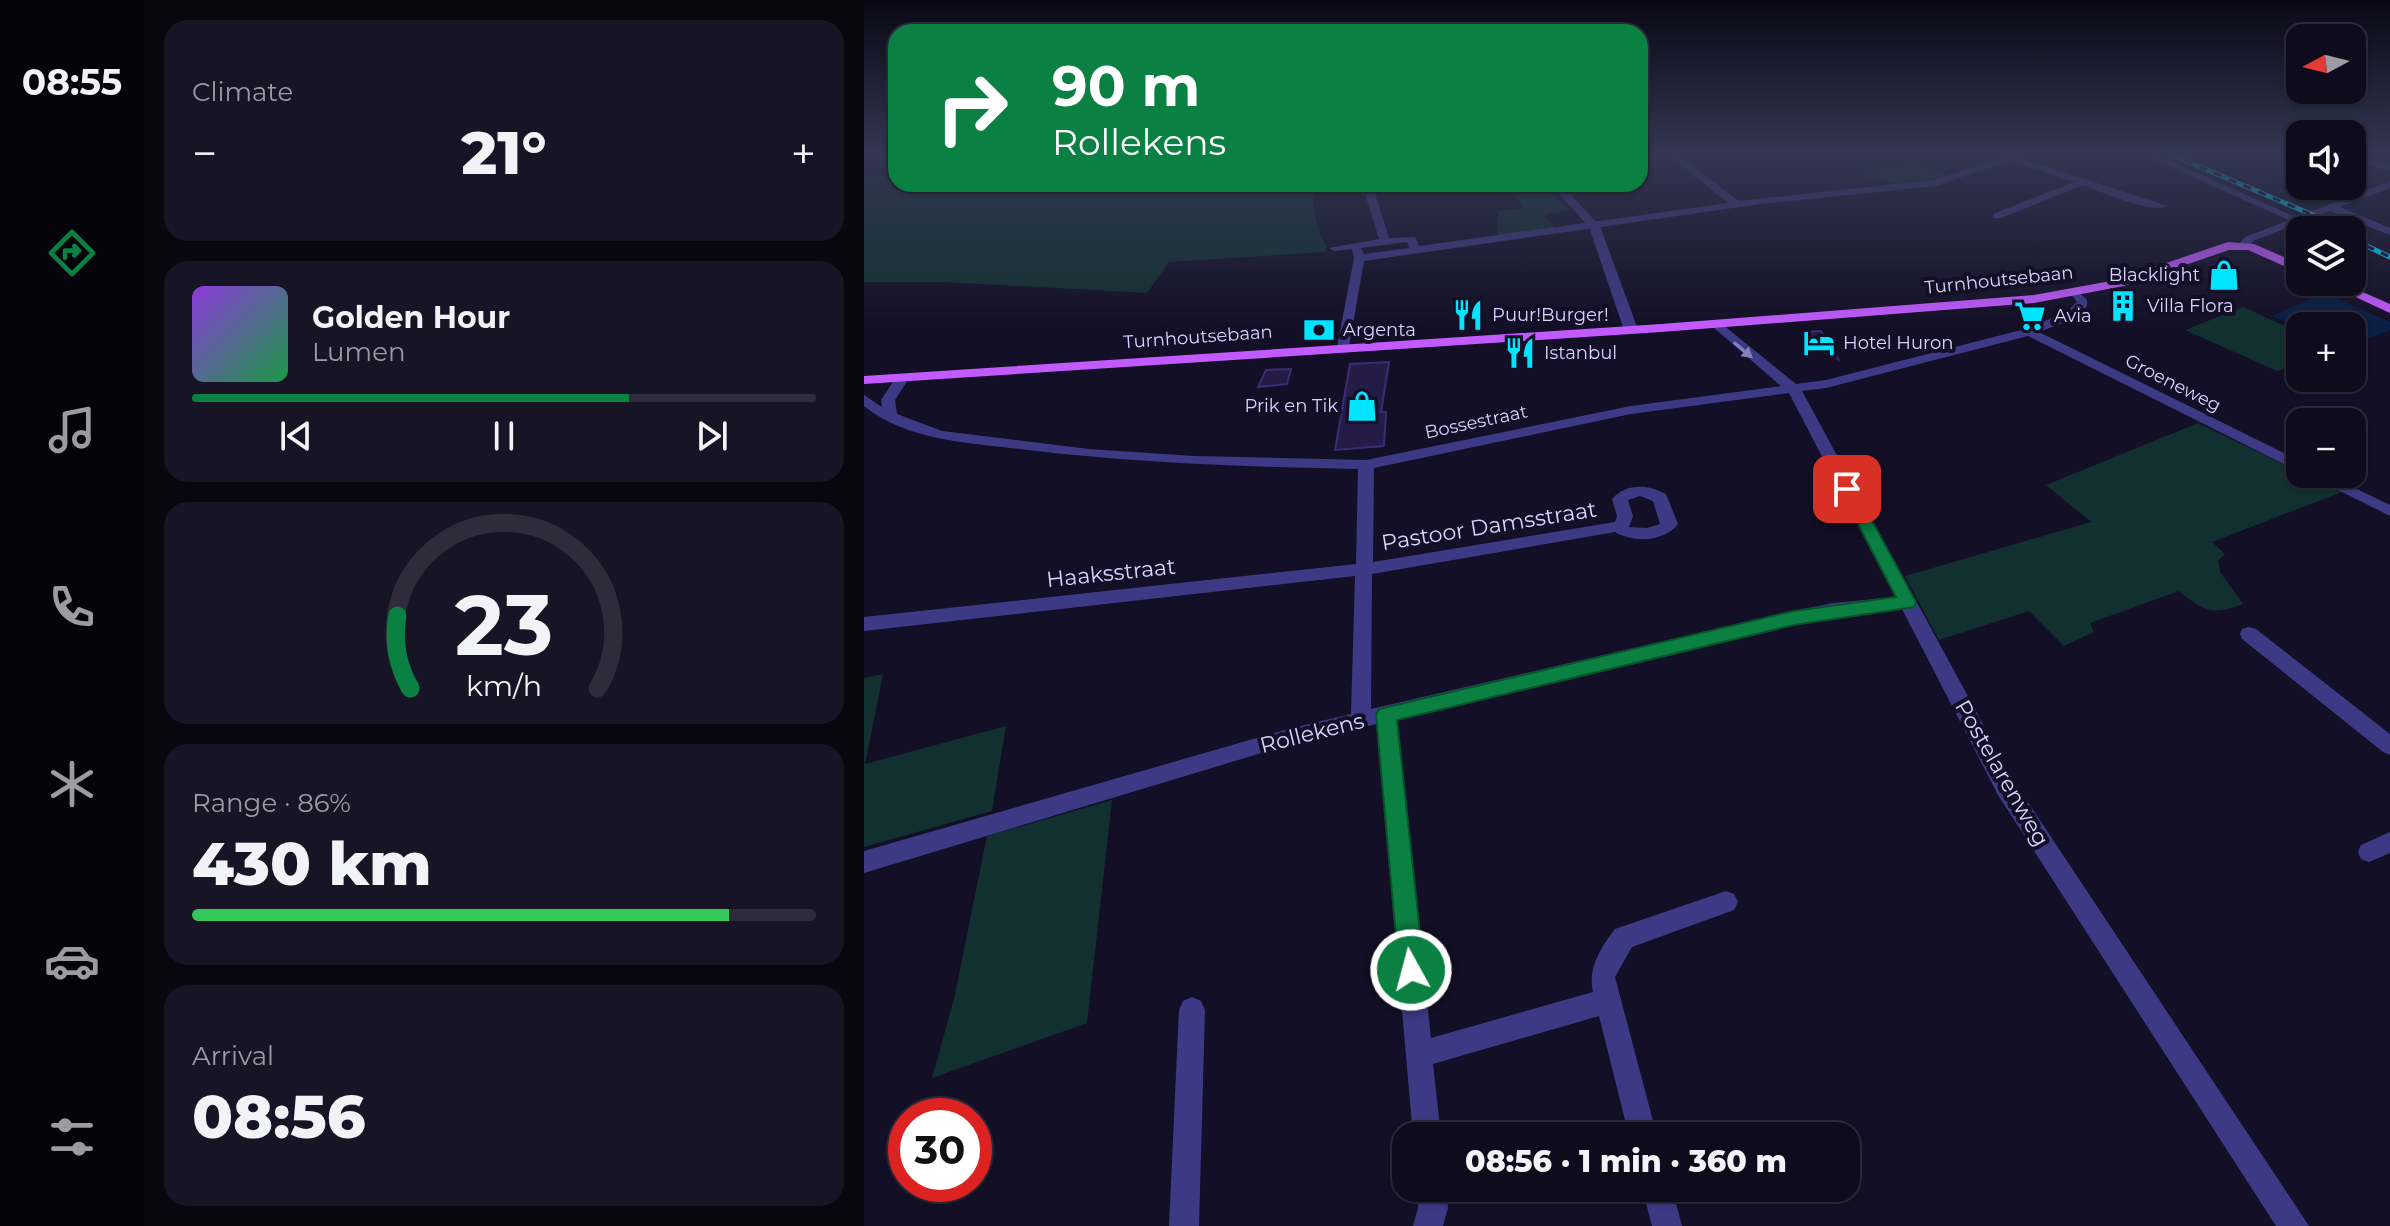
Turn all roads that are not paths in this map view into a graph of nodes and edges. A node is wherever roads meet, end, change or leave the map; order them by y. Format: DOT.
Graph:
graph roads {
  1 [pos="1376,211"];
  2 [pos="1580,211"];
  3 [pos="1689,211"];
  4 [pos="2009,211"];
  5 [pos="2340,211"];
  6 [pos="1997,216"];
  7 [pos="2286,224"];
  8 [pos="1594,226"];
  9 [pos="2390,232"];
  10 [pos="1385,241"];
  11 [pos="2243,246"];
  12 [pos="1334,248"];
  13 [pos="1415,250"];
  14 [pos="1358,252"];
  15 [pos="2286,263"];
  16 [pos="2076,293"];
  17 [pos="2058,296"];
  18 [pos="2361,296"];
  19 [pos="2390,309"];
  20 [pos="1786,317"];
  21 [pos="2062,317"];
  22 [pos="1717,324"];
  23 [pos="1630,327"];
  24 [pos="2029,332"];
  25 [pos="1343,347"];
  26 [pos="903,377"];
  27 [pos="866,383"];
  28 [pos="1794,389"];
  29 [pos="864,399"];
  30 [pos="890,416"];
  31 [pos="2286,460"];
  32 [pos="1366,465"];
  33 [pos="2343,488"];
  34 [pos="2390,511"];
  35 [pos="1621,526"];
  36 [pos="1363,569"];
  37 [pos="1907,602"];
  38 [pos="864,624"];
  39 [pos="2249,634"];
  40 [pos="1386,715"];
  41 [pos="1361,720"];
  42 [pos="2390,746"];
  43 [pos="864,862"];
  44 [pos="1726,902"];
  45 [pos="1606,1001"];
  46 [pos="1192,1010"];
  47 [pos="1421,1054"];
  48 [pos="1426,1122"];
  49 [pos="1639,1122"];
  50 [pos="1432,1202"];
  51 [pos="1661,1202"];
  52 [pos="1184,1226"];
  53 [pos="1428,1226"];
  54 [pos="1667,1226"];
  55 [pos="2294,1226"];
  1 -- 10 [label="street"];
  2 -- 8 [label="street"];
  3 -- 8 [label="street"];
  4 -- 6 [label="street"];
  5 -- 9 [label="street"];
  7 -- 11 [label="street, Turnhoutsebaan"];
  8 -- 13 [label="street"];
  8 -- 23 [label="street"];
  10 -- 13 [label="street"];
  10 -- 14 [label="street"];
  11 -- 15 [label="main road"];
  11 -- 16 [label="main road, Turnhoutsebaan"];
  12 -- 14 [label="street"];
  13 -- 14 [label="street"];
  14 -- 25 [label="street"];
  16 -- 17 [label="main road, Turnhoutsebaan"];
  16 -- 21 [label="street"];
  17 -- 20 [label="main road, Turnhoutsebaan"];
  17 -- 21 [label="street"];
  18 -- 19 [label="main road"];
  20 -- 22 [label="main road, Turnhoutsebaan"];
  20 -- 23 [label="main road, Turnhoutsebaan"];
  21 -- 24 [label="street, Bossestraat"];
  22 -- 23 [label="main road, Turnhoutsebaan"];
  22 -- 28 [label="street, Postelarenweg, one-way"];
  23 -- 25 [label="main road, Turnhoutsebaan"];
  24 -- 28 [label="street, Bossestraat"];
  24 -- 31 [label="street, Groeneweg"];
  25 -- 26 [label="main road, Turnhoutsebaan"];
  26 -- 27 [label="main road, Turnhoutsebaan"];
  26 -- 30 [label="street"];
  28 -- 32 [label="street, Bossestraat"];
  28 -- 37 [label="street, Postelarenweg"];
  29 -- 30 [label="street, Bossestraat"];
  30 -- 32 [label="street, Bossestraat"];
  32 -- 36 [label="street"];
  33 -- 34 [label="street"];
  35 -- 36 [label="street, Pastoor Damsstraat"];
  36 -- 38 [label="street, Haaksstraat"];
  36 -- 41 [label="street"];
  37 -- 40 [label="street, Rollekens"];
  37 -- 55 [label="street, Postelarenweg"];
  39 -- 42 [label="street"];
  40 -- 41 [label="street, Rollekens"];
  40 -- 47 [label="street"];
  41 -- 43 [label="street, Rollekens"];
  44 -- 45 [label="street"];
  45 -- 47 [label="street"];
  45 -- 49 [label="street"];
  46 -- 52 [label="street"];
  47 -- 48 [label="street"];
  50 -- 53 [label="street"];
  51 -- 54 [label="street"];
}
